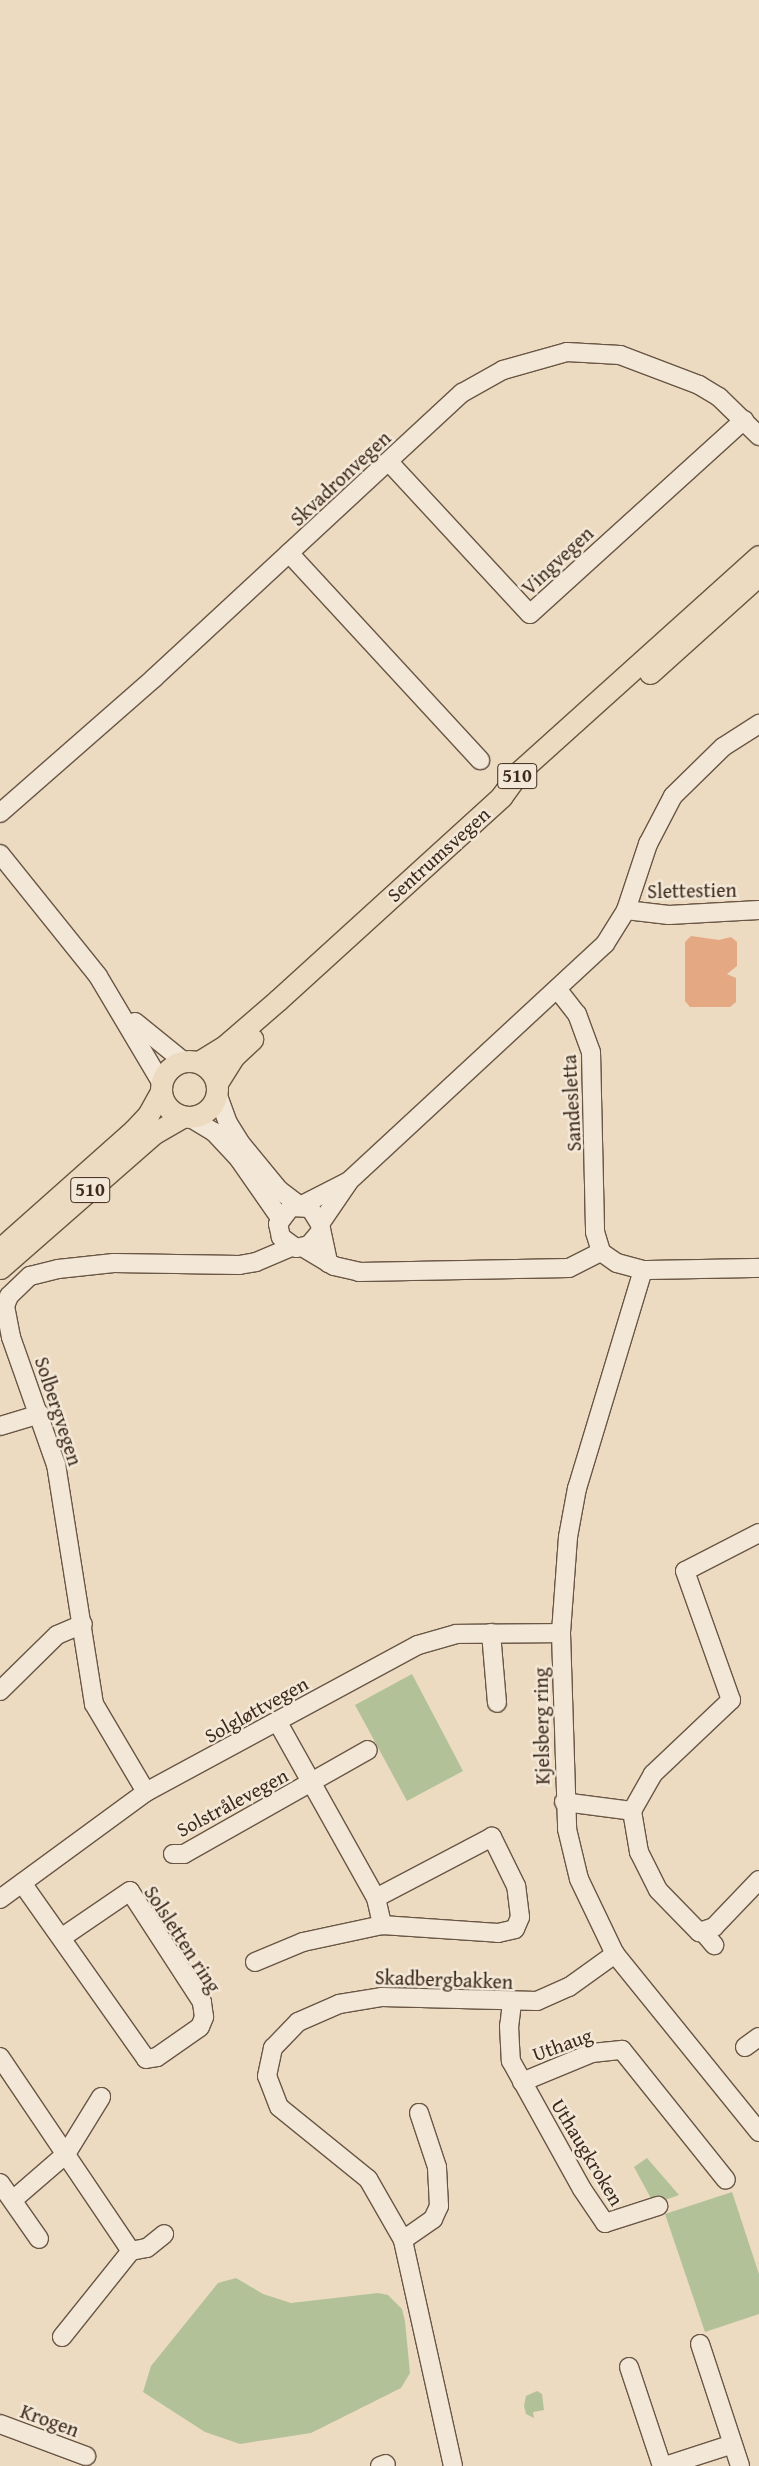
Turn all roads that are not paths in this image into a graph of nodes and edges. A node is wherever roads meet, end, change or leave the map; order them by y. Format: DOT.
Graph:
graph roads {
  1 [pos="744,420"];
  2 [pos="759,436"];
  3 [pos="389,462"];
  4 [pos="289,553"];
  5 [pos="759,556"];
  6 [pos="759,575"];
  7 [pos="759,724"];
  8 [pos="480,760"];
  9 [pos="0,813"];
  10 [pos="0,854"];
  11 [pos="626,910"];
  12 [pos="759,910"];
  13 [pos="558,990"];
  14 [pos="118,1004"];
  15 [pos="191,1061"];
  16 [pos="161,1087"];
  17 [pos="217,1088"];
  18 [pos="186,1117"];
  19 [pos="349,1180"];
  20 [pos="300,1206"];
  21 [pos="279,1225"];
  22 [pos="320,1228"];
  23 [pos="298,1247"];
  24 [pos="0,1249"];
  25 [pos="601,1252"];
  26 [pos="265,1257"];
  27 [pos="328,1263"];
  28 [pos="0,1268"];
  29 [pos="759,1268"];
  30 [pos="643,1270"];
  31 [pos="40,1414"];
  32 [pos="0,1426"];
  33 [pos="759,1533"];
  34 [pos="83,1624"];
  35 [pos="491,1633"];
  36 [pos="561,1633"];
  37 [pos="0,1691"];
  38 [pos="497,1703"];
  39 [pos="277,1721"];
  40 [pos="368,1750"];
  41 [pos="309,1784"];
  42 [pos="146,1792"];
  43 [pos="564,1802"];
  44 [pos="632,1811"];
  45 [pos="173,1854"];
  46 [pos="759,1880"];
  47 [pos="22,1883"];
  48 [pos="376,1898"];
  49 [pos="0,1899"];
  50 [pos="382,1925"];
  51 [pos="61,1938"];
  52 [pos="615,1954"];
  53 [pos="255,1962"];
  54 [pos="512,2003"];
  55 [pos="0,2057"];
  56 [pos="522,2082"];
  57 [pos="101,2097"];
  58 [pos="419,2113"];
  59 [pos="759,2132"];
  60 [pos="66,2154"];
  61 [pos="726,2180"];
  62 [pos="0,2183"];
  63 [pos="14,2199"];
  64 [pos="658,2206"];
  65 [pos="164,2234"];
  66 [pos="39,2239"];
  67 [pos="403,2240"];
  68 [pos="132,2251"];
  69 [pos="62,2337"];
  70 [pos="700,2344"];
  71 [pos="630,2367"];
  72 [pos="0,2424"];
  73 [pos="733,2444"];
  74 [pos="86,2456"];
  75 [pos="453,2466"];
  76 [pos="664,2466"];
  77 [pos="740,2466"];
  1 -- 2 [label="street, Skvadronvegen"];
  1 -- 3 [label="street, Skvadronvegen"];
  1 -- 3 [label="street, Vingvegen"];
  3 -- 4 [label="street, Skvadronvegen"];
  4 -- 8 [label="street"];
  4 -- 9 [label="street, Skvadronvegen"];
  5 -- 15 [label="main road, Sentrumsvegen / 510"];
  6 -- 17 [label="main road, Sentrumsvegen / 510"];
  7 -- 11 [label="street"];
  10 -- 14 [label="street"];
  11 -- 12 [label="street, Slettestien"];
  11 -- 13 [label="street"];
  13 -- 19 [label="street"];
  13 -- 25 [label="street, Sandesletta"];
  14 -- 15 [label="street"];
  14 -- 16 [label="street"];
  15 -- 16 [label="main road, Sentrumsvegen / 510"];
  15 -- 17 [label="main road"];
  16 -- 18 [label="main road"];
  16 -- 24 [label="main road, Sentrumsvegen / 510"];
  17 -- 18 [label="main road, Sentrumsvegen / 510"];
  17 -- 20 [label="street"];
  18 -- 21 [label="street"];
  18 -- 28 [label="main road, Sentrumsvegen / 510"];
  19 -- 20 [label="street"];
  19 -- 22 [label="street"];
  20 -- 21 [label="street"];
  20 -- 22 [label="street"];
  21 -- 23 [label="street"];
  21 -- 26 [label="street"];
  22 -- 23 [label="street"];
  22 -- 27 [label="street"];
  23 -- 26 [label="street, Solbergvegen"];
  23 -- 27 [label="street"];
  25 -- 27 [label="street"];
  25 -- 30 [label="street"];
  26 -- 31 [label="street, Solbergvegen"];
  29 -- 30 [label="street"];
  30 -- 36 [label="street, Kjelsberg ring"];
  31 -- 32 [label="street"];
  31 -- 34 [label="street, Solbergvegen"];
  33 -- 44 [label="street"];
  34 -- 37 [label="street"];
  34 -- 42 [label="street, Solbergvegen"];
  35 -- 36 [label="street, Solgløttvegen"];
  35 -- 38 [label="street"];
  35 -- 39 [label="street, Solgløttvegen"];
  36 -- 43 [label="street, Kjelsberg ring"];
  39 -- 41 [label="street, Solstrålevegen"];
  39 -- 42 [label="street, Solgløttvegen"];
  40 -- 41 [label="street, Solstrålevegen"];
  41 -- 45 [label="street, Solstrålevegen"];
  41 -- 48 [label="street, Solstrålevegen"];
  42 -- 47 [label="street, Solgløttvegen"];
  43 -- 44 [label="street"];
  43 -- 52 [label="street, Kjelsberg ring"];
  44 -- 46 [label="street"];
  47 -- 49 [label="street, Solgløttvegen"];
  47 -- 51 [label="street, Solsletten ring"];
  48 -- 50 [label="street, Solstrålevegen"];
  48 -- 50 [label="street"];
  50 -- 53 [label="street"];
  51 -- 51 [label="street, Solsletten ring"];
  52 -- 54 [label="street, Skadbergbakken"];
  52 -- 59 [label="street, Kjelsberg ring"];
  54 -- 56 [label="street, Uthaug"];
  54 -- 67 [label="street, Skadbergbakken"];
  55 -- 60 [label="street"];
  56 -- 61 [label="street, Uthaug"];
  56 -- 64 [label="street, Uthaugkroken"];
  57 -- 60 [label="street"];
  58 -- 67 [label="street"];
  60 -- 63 [label="street"];
  60 -- 68 [label="street"];
  62 -- 63 [label="street"];
  63 -- 66 [label="street"];
  65 -- 68 [label="street"];
  67 -- 75 [label="street, Skadbergbakken"];
  68 -- 69 [label="street"];
  70 -- 73 [label="street"];
  71 -- 76 [label="street"];
  72 -- 74 [label="street, Krogen"];
  73 -- 76 [label="street"];
  73 -- 77 [label="street"];
}
